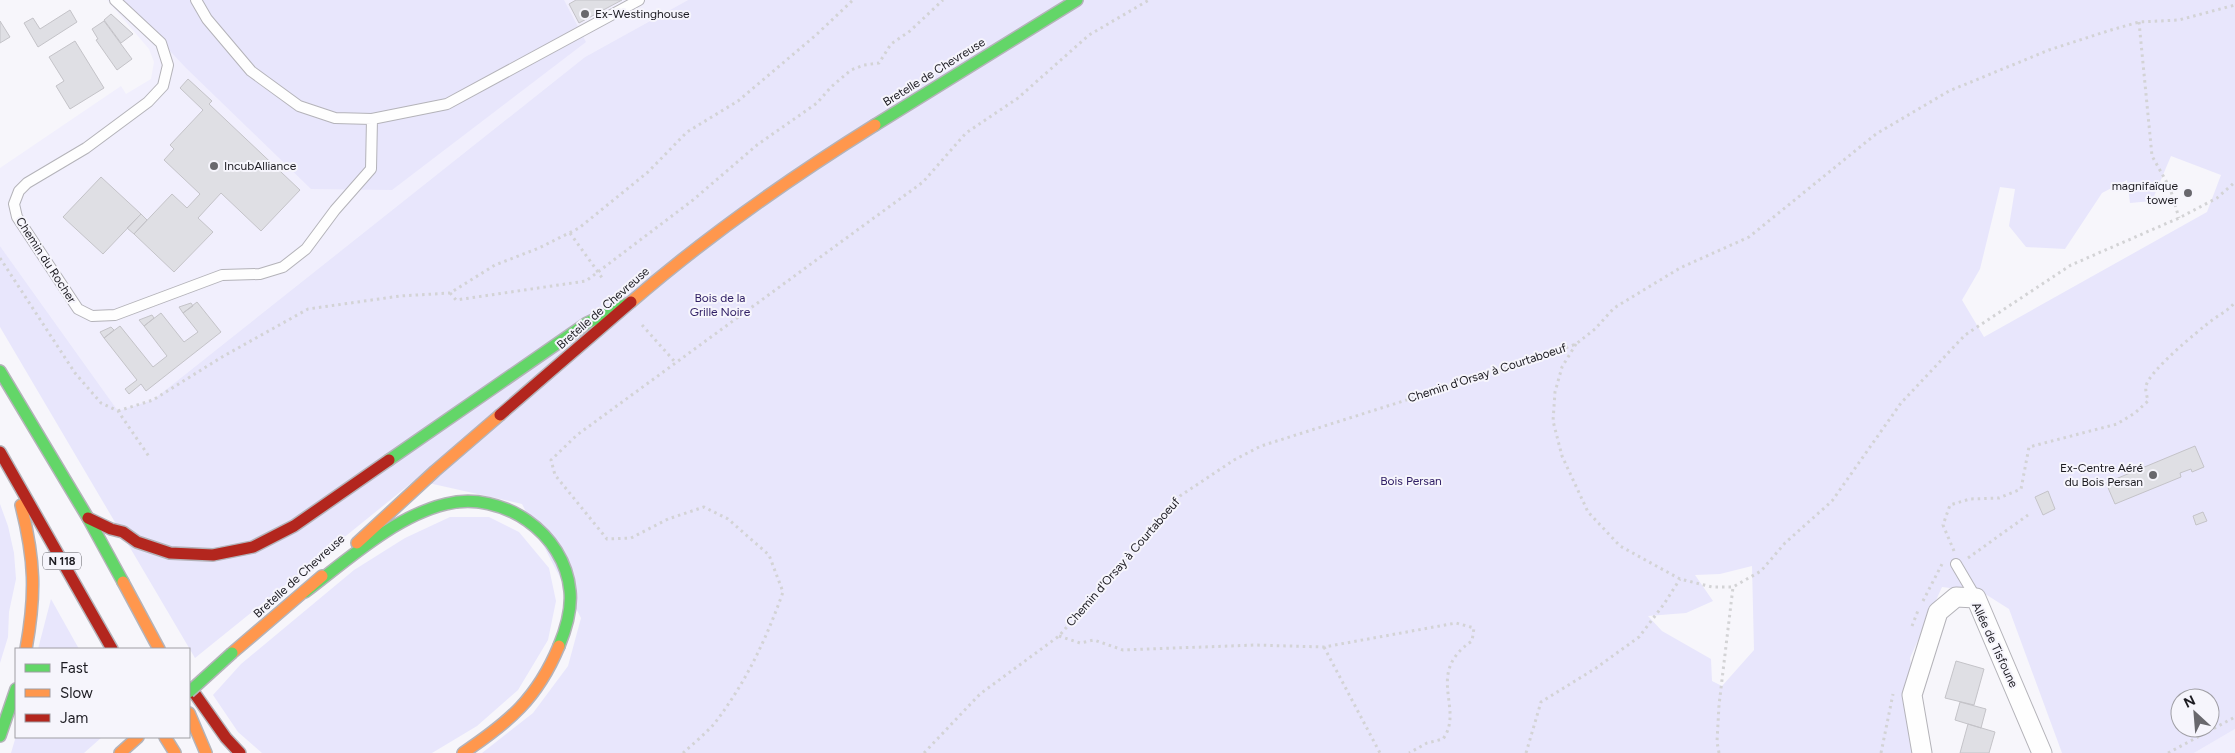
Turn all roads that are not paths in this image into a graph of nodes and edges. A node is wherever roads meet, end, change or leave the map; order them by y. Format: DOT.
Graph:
graph roads {
  1 [pos="115,0"];
  2 [pos="196,0"];
  3 [pos="639,0"];
  4 [pos="1076,0"];
  5 [pos="372,120"];
  6 [pos="627,304"];
  7 [pos="0,371"];
  8 [pos="0,452"];
  9 [pos="12,472"];
  10 [pos="88,518"];
  11 [pos="1956,565"];
  12 [pos="305,592"];
  13 [pos="1976,598"];
  14 [pos="26,648"];
  15 [pos="111,648"];
  16 [pos="158,648"];
  17 [pos="190,689"];
  18 [pos="190,691"];
  19 [pos="15,692"];
  20 [pos="190,714"];
  21 [pos="0,736"];
  22 [pos="137,738"];
  23 [pos="166,738"];
  24 [pos="120,753"];
  25 [pos="176,753"];
  26 [pos="206,753"];
  27 [pos="240,753"];
  28 [pos="463,753"];
  29 [pos="1922,753"];
  30 [pos="2042,753"];
  1 -- 5 [label="lane, Chemin du Rocher"];
  2 -- 5 [label="lane"];
  3 -- 5 [label="lane"];
  4 -- 6 [label="main road, Bretelle de Chevreuse"];
  6 -- 10 [label="main road"];
  6 -- 12 [label="main road, Bretelle de Chevreuse"];
  7 -- 10 [label="main road"];
  8 -- 9 [label="main road, N 118"];
  9 -- 14 [label="main road"];
  9 -- 15 [label="main road, N 118"];
  10 -- 16 [label="main road"];
  11 -- 13 [label="lane"];
  12 -- 17 [label="main road, Bretelle de Chevreuse, bridge"];
  12 -- 28 [label="main road"];
  13 -- 29 [label="street, Allée de Tisfoune"];
  13 -- 30 [label="street, Allée de Tisfoune"];
  18 -- 27 [label="main road"];
  19 -- 21 [label="main road"];
  20 -- 26 [label="main road"];
  22 -- 24 [label="main road"];
  23 -- 25 [label="main road"];
}
